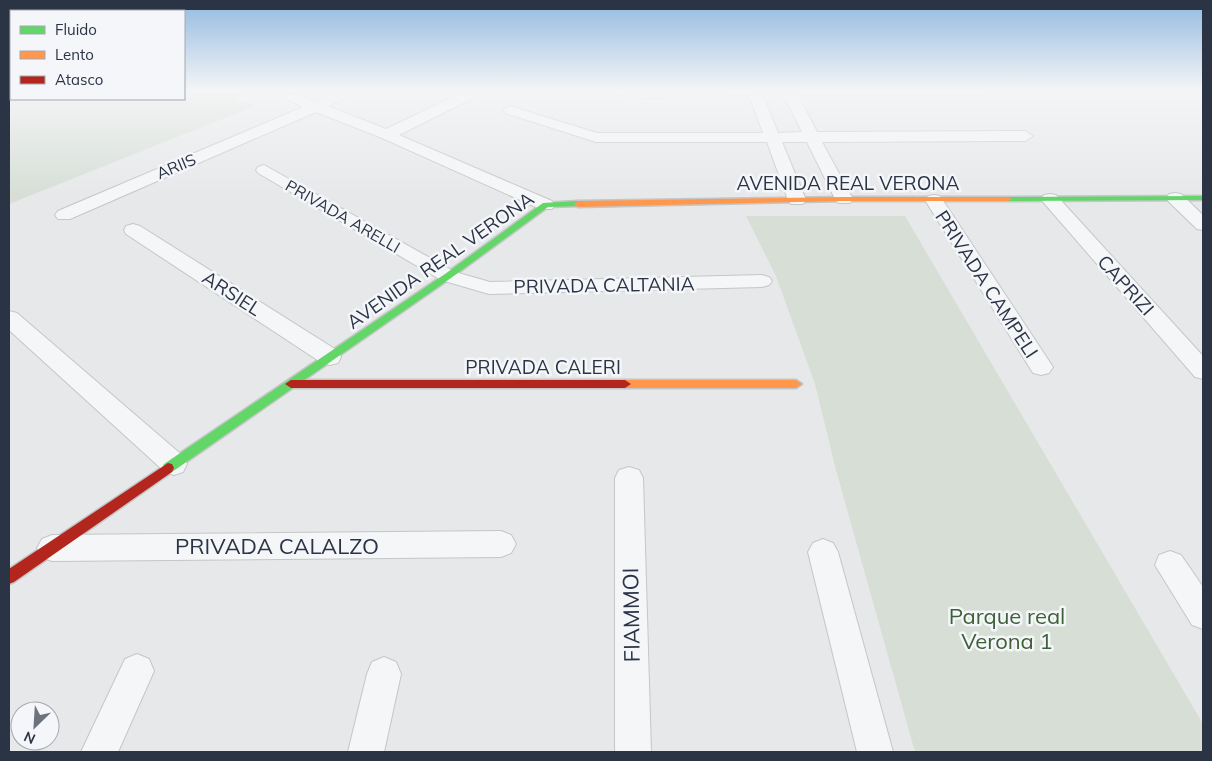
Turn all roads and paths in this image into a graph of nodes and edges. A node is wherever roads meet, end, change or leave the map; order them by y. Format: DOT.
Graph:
graph roads {
  1 [pos="271,126"];
  2 [pos="364,126"];
  3 [pos="406,126"];
  4 [pos="559,126"];
  5 [pos="767,126"];
  6 [pos="806,126"];
  7 [pos="387,135"];
  8 [pos="1025,136"];
  9 [pos="772,138"];
  10 [pos="812,138"];
  11 [pos="264,170"];
  12 [pos="1175,198"];
  13 [pos="1203,198"];
  14 [pos="844,199"];
  15 [pos="1050,199"];
  16 [pos="797,200"];
  17 [pos="934,200"];
  18 [pos="546,205"];
  19 [pos="64,215"];
  20 [pos="1203,225"];
  21 [pos="133,230"];
  22 [pos="448,276"];
  23 [pos="762,282"];
  24 [pos="9,318"];
  25 [pos="330,357"];
  26 [pos="1041,367"];
  27 [pos="1203,371"];
  28 [pos="291,384"];
  29 [pos="796,384"];
  30 [pos="174,464"];
  31 [pos="628,478"];
  32 [pos="501,544"];
  33 [pos="52,548"];
  34 [pos="823,552"];
  35 [pos="1170,565"];
  36 [pos="9,578"];
  37 [pos="1203,614"];
  38 [pos="137,672"];
  39 [pos="384,674"];
  40 [pos="98,752"];
  41 [pos="366,752"];
  42 [pos="633,752"];
  43 [pos="875,752"];
  1 -- 19 [label="street, ARIIS"];
  2 -- 7 [label="street"];
  3 -- 7 [label="street"];
  4 -- 9 [label="street"];
  5 -- 9 [label="street"];
  6 -- 10 [label="street"];
  7 -- 18 [label="street"];
  8 -- 10 [label="street"];
  9 -- 10 [label="street"];
  9 -- 16 [label="street"];
  10 -- 14 [label="street"];
  11 -- 22 [label="street, PRIVADA ARELLI"];
  12 -- 13 [label="street, AVENIDA REAL VERONA"];
  12 -- 15 [label="street, AVENIDA REAL VERONA"];
  12 -- 20 [label="street"];
  14 -- 16 [label="street, AVENIDA REAL VERONA"];
  14 -- 17 [label="street, AVENIDA REAL VERONA"];
  15 -- 17 [label="street, AVENIDA REAL VERONA"];
  15 -- 27 [label="street, CAPRIZI"];
  16 -- 18 [label="street, AVENIDA REAL VERONA"];
  17 -- 26 [label="street, PRIVADA CAMPELI"];
  18 -- 22 [label="street, AVENIDA REAL VERONA"];
  21 -- 25 [label="street, ARSIEL"];
  22 -- 23 [label="street, PRIVADA CALTANIA"];
  22 -- 25 [label="street, AVENIDA REAL VERONA"];
  24 -- 30 [label="street"];
  25 -- 28 [label="street, AVENIDA REAL VERONA"];
  28 -- 29 [label="street, PRIVADA CALERI"];
  28 -- 30 [label="street, AVENIDA REAL VERONA"];
  30 -- 33 [label="street, AVENIDA REAL VERONA"];
  31 -- 42 [label="street, FIAMMOI"];
  32 -- 33 [label="street, PRIVADA CALALZO"];
  33 -- 36 [label="street, AVENIDA REAL VERONA"];
  34 -- 43 [label="street"];
  35 -- 37 [label="street"];
  38 -- 40 [label="street"];
  39 -- 41 [label="street"];
}
